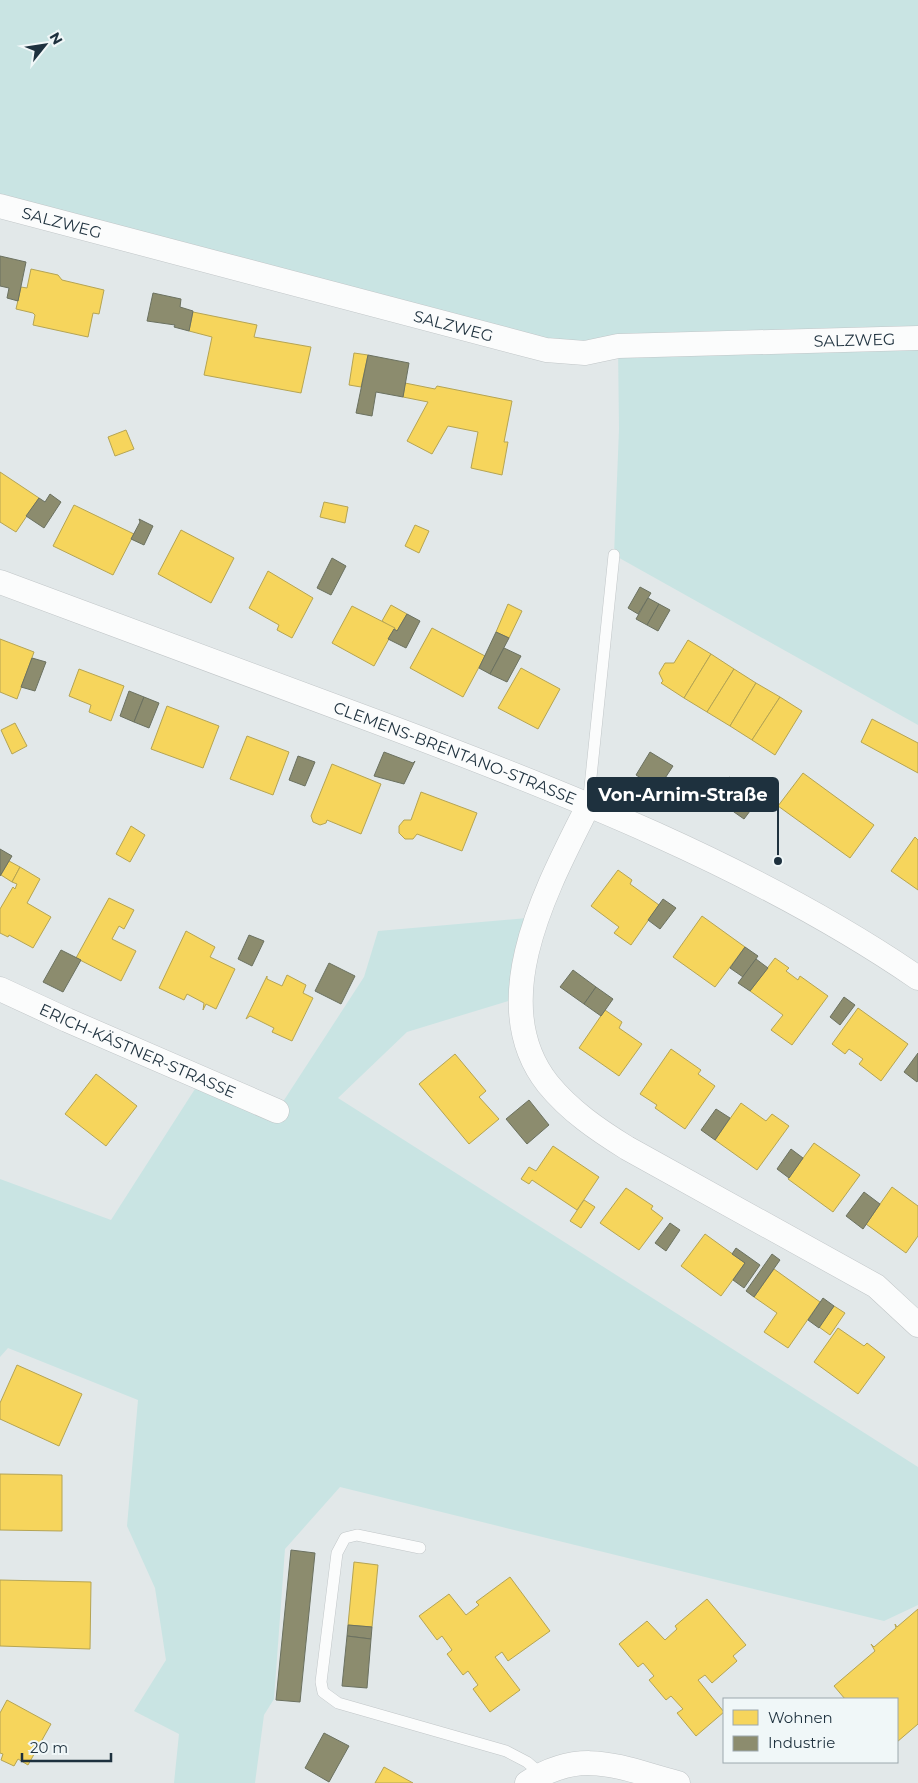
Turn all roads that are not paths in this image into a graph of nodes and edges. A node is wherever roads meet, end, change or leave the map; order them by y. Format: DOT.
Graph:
graph roads {
  1 [pos="0,206"];
  2 [pos="918,338"];
  3 [pos="614,555"];
  4 [pos="0,582"];
  5 [pos="588,806"];
  6 [pos="918,978"];
  7 [pos="0,989"];
  8 [pos="277,1111"];
  9 [pos="918,1325"];
  10 [pos="420,1548"];
  11 [pos="534,1778"];
  12 [pos="678,1783"];
  1 -- 2 [label="street, SALZWEG"];
  3 -- 5 [label="lane"];
  4 -- 5 [label="street, CLEMENS-BRENTANO-STRASSE"];
  5 -- 6 [label="street, CLEMENS-BRENTANO-STRASSE"];
  5 -- 9 [label="street"];
  7 -- 8 [label="street, ERICH-KÄSTNER-STRASSE"];
  10 -- 11 [label="lane"];
  11 -- 12 [label="street"];
}
